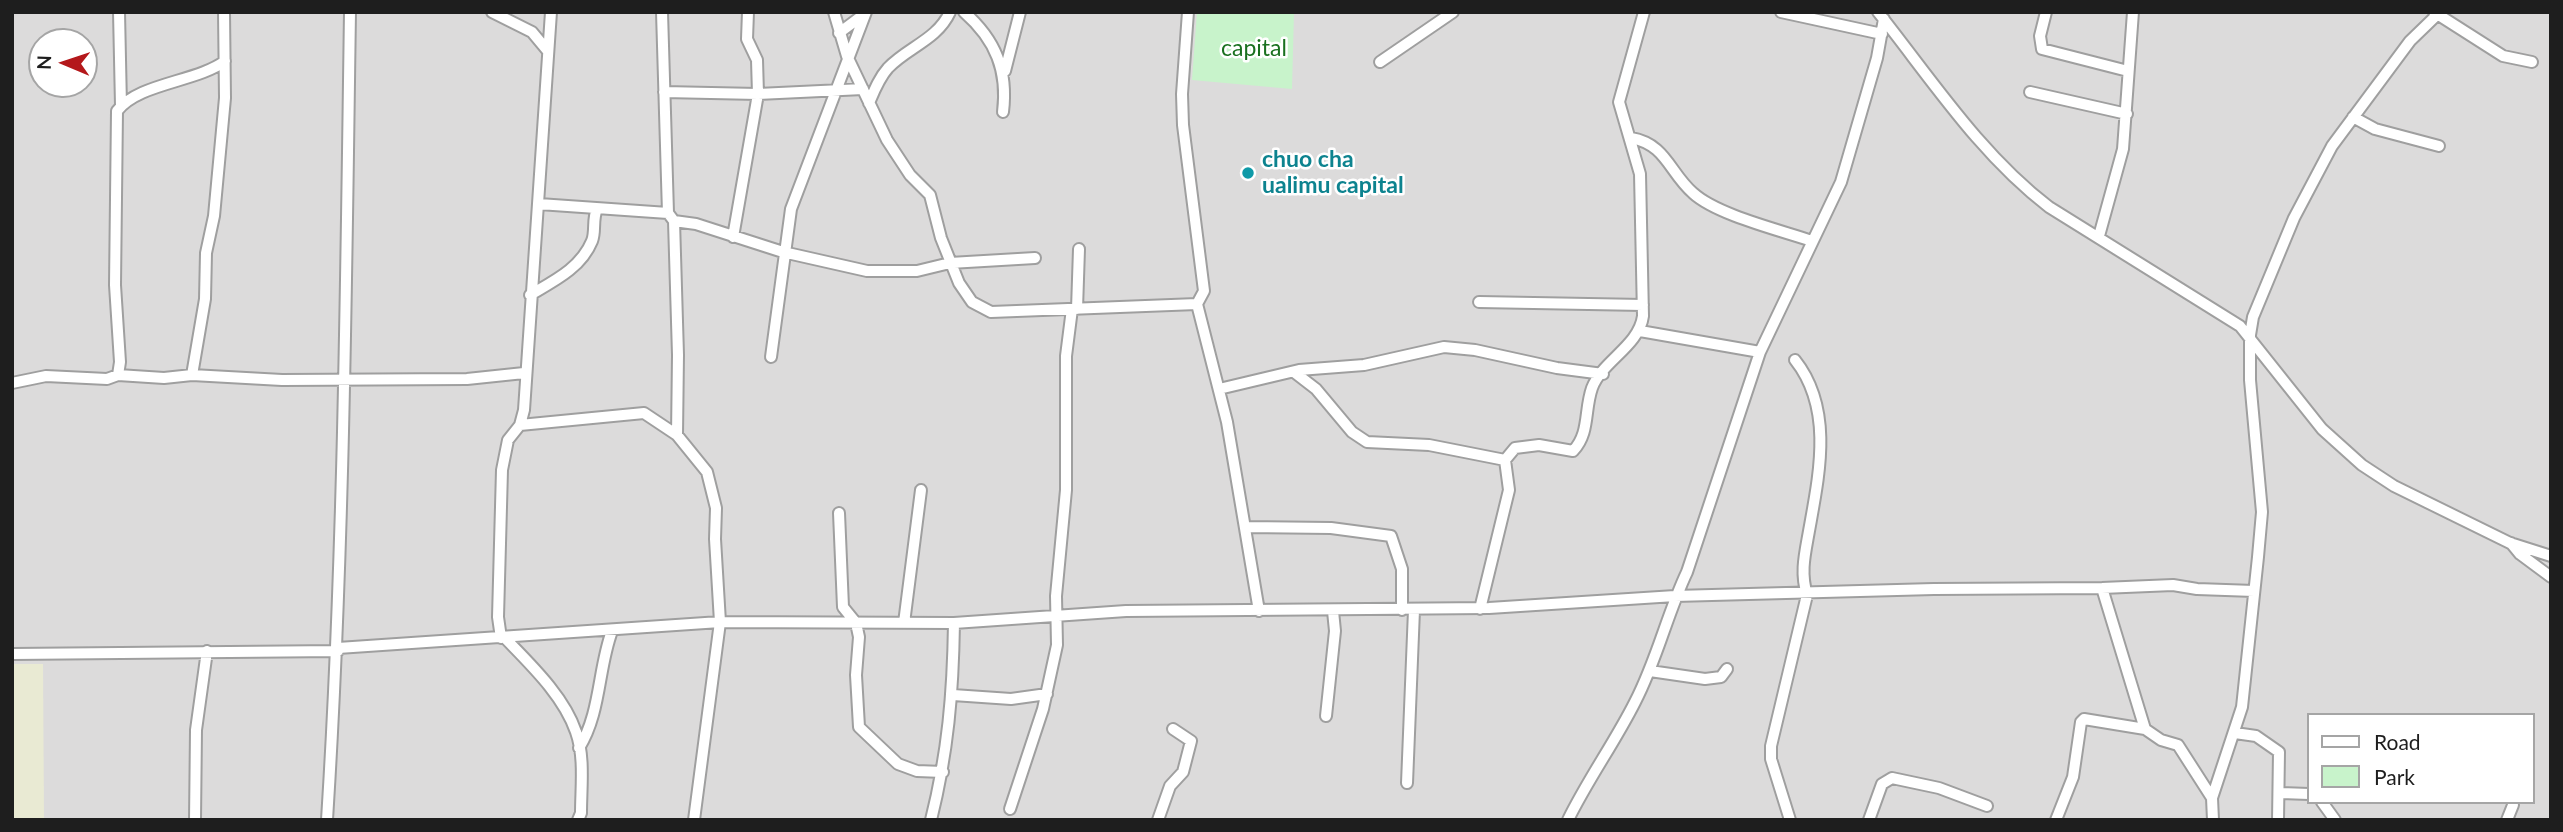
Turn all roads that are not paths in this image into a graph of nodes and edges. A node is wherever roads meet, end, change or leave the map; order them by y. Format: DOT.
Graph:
graph roads {
  1 [pos="119,12"];
  2 [pos="224,12"];
  3 [pos="351,12"];
  4 [pos="492,12"];
  5 [pos="551,12"];
  6 [pos="662,12"];
  7 [pos="748,12"];
  8 [pos="834,12"];
  9 [pos="950,12"];
  10 [pos="964,12"];
  11 [pos="1020,12"];
  12 [pos="1188,12"];
  13 [pos="1453,12"];
  14 [pos="1644,12"];
  15 [pos="1781,12"];
  16 [pos="2046,12"];
  17 [pos="2133,12"];
  18 [pos="866,13"];
  19 [pos="2437,13"];
  20 [pos="1881,16"];
  21 [pos="839,33"];
  22 [pos="1882,34"];
  23 [pos="547,50"];
  24 [pos="847,56"];
  25 [pos="225,61"];
  26 [pos="1380,62"];
  27 [pos="2532,62"];
  28 [pos="887,69"];
  29 [pos="2128,71"];
  30 [pos="1004,74"];
  31 [pos="862,86"];
  32 [pos="834,91"];
  33 [pos="664,92"];
  34 [pos="2030,92"];
  35 [pos="758,94"];
  36 [pos="869,103"];
  37 [pos="121,106"];
  38 [pos="1003,112"];
  39 [pos="2127,114"];
  40 [pos="2353,117"];
  41 [pos="1631,138"];
  42 [pos="2440,146"];
  43 [pos="539,204"];
  44 [pos="597,209"];
  45 [pos="671,217"];
  46 [pos="2099,236"];
  47 [pos="733,237"];
  48 [pos="1812,241"];
  49 [pos="1079,249"];
  50 [pos="783,252"];
  51 [pos="1035,258"];
  52 [pos="950,263"];
  53 [pos="530,295"];
  54 [pos="1479,302"];
  55 [pos="1197,304"];
  56 [pos="1643,305"];
  57 [pos="1075,309"];
  58 [pos="1640,331"];
  59 [pos="2250,335"];
  60 [pos="1760,352"];
  61 [pos="771,357"];
  62 [pos="1795,360"];
  63 [pos="1294,372"];
  64 [pos="524,373"];
  65 [pos="1603,374"];
  66 [pos="118,375"];
  67 [pos="192,375"];
  68 [pos="346,378"];
  69 [pos="12,383"];
  70 [pos="1219,389"];
  71 [pos="520,425"];
  72 [pos="677,435"];
  73 [pos="1505,460"];
  74 [pos="920,490"];
  75 [pos="839,513"];
  76 [pos="1246,527"];
  77 [pos="2510,543"];
  78 [pos="2551,556"];
  79 [pos="2551,577"];
  80 [pos="2102,589"];
  81 [pos="2254,592"];
  82 [pos="1807,595"];
  83 [pos="1675,596"];
  84 [pos="1480,609"];
  85 [pos="1402,610"];
  86 [pos="1414,610"];
  87 [pos="1259,611"];
  88 [pos="1333,611"];
  89 [pos="1056,615"];
  90 [pos="720,622"];
  91 [pos="856,623"];
  92 [pos="904,623"];
  93 [pos="954,623"];
  94 [pos="612,631"];
  95 [pos="503,638"];
  96 [pos="338,650"];
  97 [pos="206,651"];
  98 [pos="12,654"];
  99 [pos="1727,669"];
  100 [pos="1650,671"];
  101 [pos="1047,694"];
  102 [pos="953,695"];
  103 [pos="1326,716"];
  104 [pos="1172,729"];
  105 [pos="2145,729"];
  106 [pos="2235,733"];
  107 [pos="579,748"];
  108 [pos="943,772"];
  109 [pos="1407,783"];
  110 [pos="2281,793"];
  111 [pos="2308,794"];
  112 [pos="2212,798"];
  113 [pos="2323,804"];
  114 [pos="2513,804"];
  115 [pos="1987,806"];
  116 [pos="1010,809"];
  117 [pos="195,820"];
  118 [pos="327,820"];
  119 [pos="578,820"];
  120 [pos="694,820"];
  121 [pos="931,820"];
  122 [pos="1158,820"];
  123 [pos="1569,820"];
  124 [pos="1790,820"];
  125 [pos="1868,820"];
  126 [pos="2056,820"];
  127 [pos="2213,820"];
  128 [pos="2278,820"];
  129 [pos="2335,820"];
  130 [pos="2507,820"];
  1 -- 37 [label="street"];
  2 -- 25 [label="street"];
  3 -- 68 [label="street"];
  4 -- 23 [label="street"];
  5 -- 23 [label="street"];
  6 -- 33 [label="street"];
  7 -- 35 [label="street"];
  8 -- 21 [label="street"];
  9 -- 28 [label="street"];
  10 -- 30 [label="street"];
  11 -- 30 [label="street"];
  12 -- 55 [label="street"];
  13 -- 26 [label="street"];
  14 -- 41 [label="street"];
  15 -- 22 [label="street"];
  16 -- 29 [label="street"];
  17 -- 29 [label="street"];
  18 -- 21 [label="street"];
  18 -- 24 [label="street"];
  19 -- 27 [label="street"];
  19 -- 40 [label="street"];
  20 -- 22 [label="street"];
  20 -- 46 [label="street"];
  21 -- 24 [label="street"];
  22 -- 48 [label="street"];
  23 -- 43 [label="street"];
  24 -- 31 [label="street"];
  24 -- 32 [label="street"];
  25 -- 37 [label="street"];
  25 -- 67 [label="street"];
  28 -- 31 [label="street"];
  28 -- 36 [label="street"];
  29 -- 39 [label="street"];
  30 -- 38 [label="street"];
  31 -- 32 [label="street"];
  31 -- 36 [label="street"];
  32 -- 35 [label="street"];
  32 -- 50 [label="street"];
  33 -- 35 [label="street"];
  33 -- 45 [label="street"];
  34 -- 39 [label="street"];
  35 -- 47 [label="street"];
  36 -- 52 [label="street"];
  37 -- 66 [label="street"];
  39 -- 46 [label="street"];
  40 -- 42 [label="street"];
  40 -- 59 [label="street"];
  41 -- 48 [label="street"];
  41 -- 56 [label="street"];
  43 -- 44 [label="street"];
  43 -- 53 [label="street"];
  44 -- 45 [label="street"];
  44 -- 53 [label="street"];
  45 -- 47 [label="street"];
  45 -- 72 [label="street"];
  46 -- 59 [label="street"];
  47 -- 50 [label="street"];
  48 -- 60 [label="street"];
  49 -- 57 [label="street"];
  50 -- 52 [label="street"];
  50 -- 61 [label="street"];
  51 -- 52 [label="street"];
  52 -- 57 [label="street"];
  53 -- 64 [label="street"];
  54 -- 56 [label="street"];
  55 -- 57 [label="street"];
  55 -- 70 [label="street"];
  56 -- 58 [label="street"];
  57 -- 89 [label="street"];
  58 -- 60 [label="street"];
  58 -- 65 [label="street"];
  59 -- 77 [label="street"];
  59 -- 81 [label="street"];
  60 -- 83 [label="street"];
  62 -- 82 [label="street"];
  63 -- 65 [label="street"];
  63 -- 70 [label="street"];
  63 -- 73 [label="street"];
  64 -- 68 [label="street"];
  64 -- 71 [label="street"];
  65 -- 73 [label="street"];
  66 -- 67 [label="street"];
  66 -- 69 [label="street"];
  67 -- 68 [label="street"];
  68 -- 96 [label="street"];
  70 -- 76 [label="street"];
  71 -- 72 [label="street"];
  71 -- 95 [label="street"];
  72 -- 90 [label="street"];
  73 -- 84 [label="street"];
  74 -- 92 [label="street"];
  75 -- 91 [label="street"];
  76 -- 85 [label="street"];
  76 -- 87 [label="street"];
  77 -- 78 [label="street"];
  77 -- 79 [label="street"];
  80 -- 81 [label="street"];
  80 -- 82 [label="street"];
  80 -- 105 [label="street"];
  81 -- 106 [label="street"];
  82 -- 83 [label="street"];
  82 -- 124 [label="street"];
  83 -- 84 [label="street"];
  83 -- 100 [label="street"];
  84 -- 86 [label="street"];
  85 -- 86 [label="street"];
  85 -- 88 [label="street"];
  86 -- 109 [label="street"];
  87 -- 88 [label="street"];
  87 -- 89 [label="street"];
  88 -- 103 [label="street"];
  89 -- 93 [label="street"];
  89 -- 101 [label="street"];
  90 -- 91 [label="street"];
  90 -- 94 [label="street"];
  90 -- 120 [label="street"];
  91 -- 92 [label="street"];
  91 -- 108 [label="street"];
  92 -- 93 [label="street"];
  93 -- 102 [label="street"];
  94 -- 95 [label="street"];
  94 -- 107 [label="street"];
  95 -- 96 [label="street"];
  95 -- 107 [label="street"];
  96 -- 97 [label="street"];
  96 -- 118 [label="street"];
  97 -- 98 [label="street"];
  97 -- 117 [label="street"];
  99 -- 100 [label="street"];
  100 -- 123 [label="street"];
  101 -- 102 [label="street"];
  101 -- 116 [label="street"];
  102 -- 108 [label="street"];
  104 -- 122 [label="street"];
  105 -- 112 [label="street"];
  105 -- 126 [label="street"];
  106 -- 110 [label="street"];
  106 -- 112 [label="street"];
  107 -- 119 [label="street"];
  108 -- 121 [label="street"];
  110 -- 111 [label="street"];
  110 -- 128 [label="street"];
  112 -- 127 [label="street"];
  113 -- 129 [label="street"];
  114 -- 130 [label="street"];
  115 -- 125 [label="street"];
}
